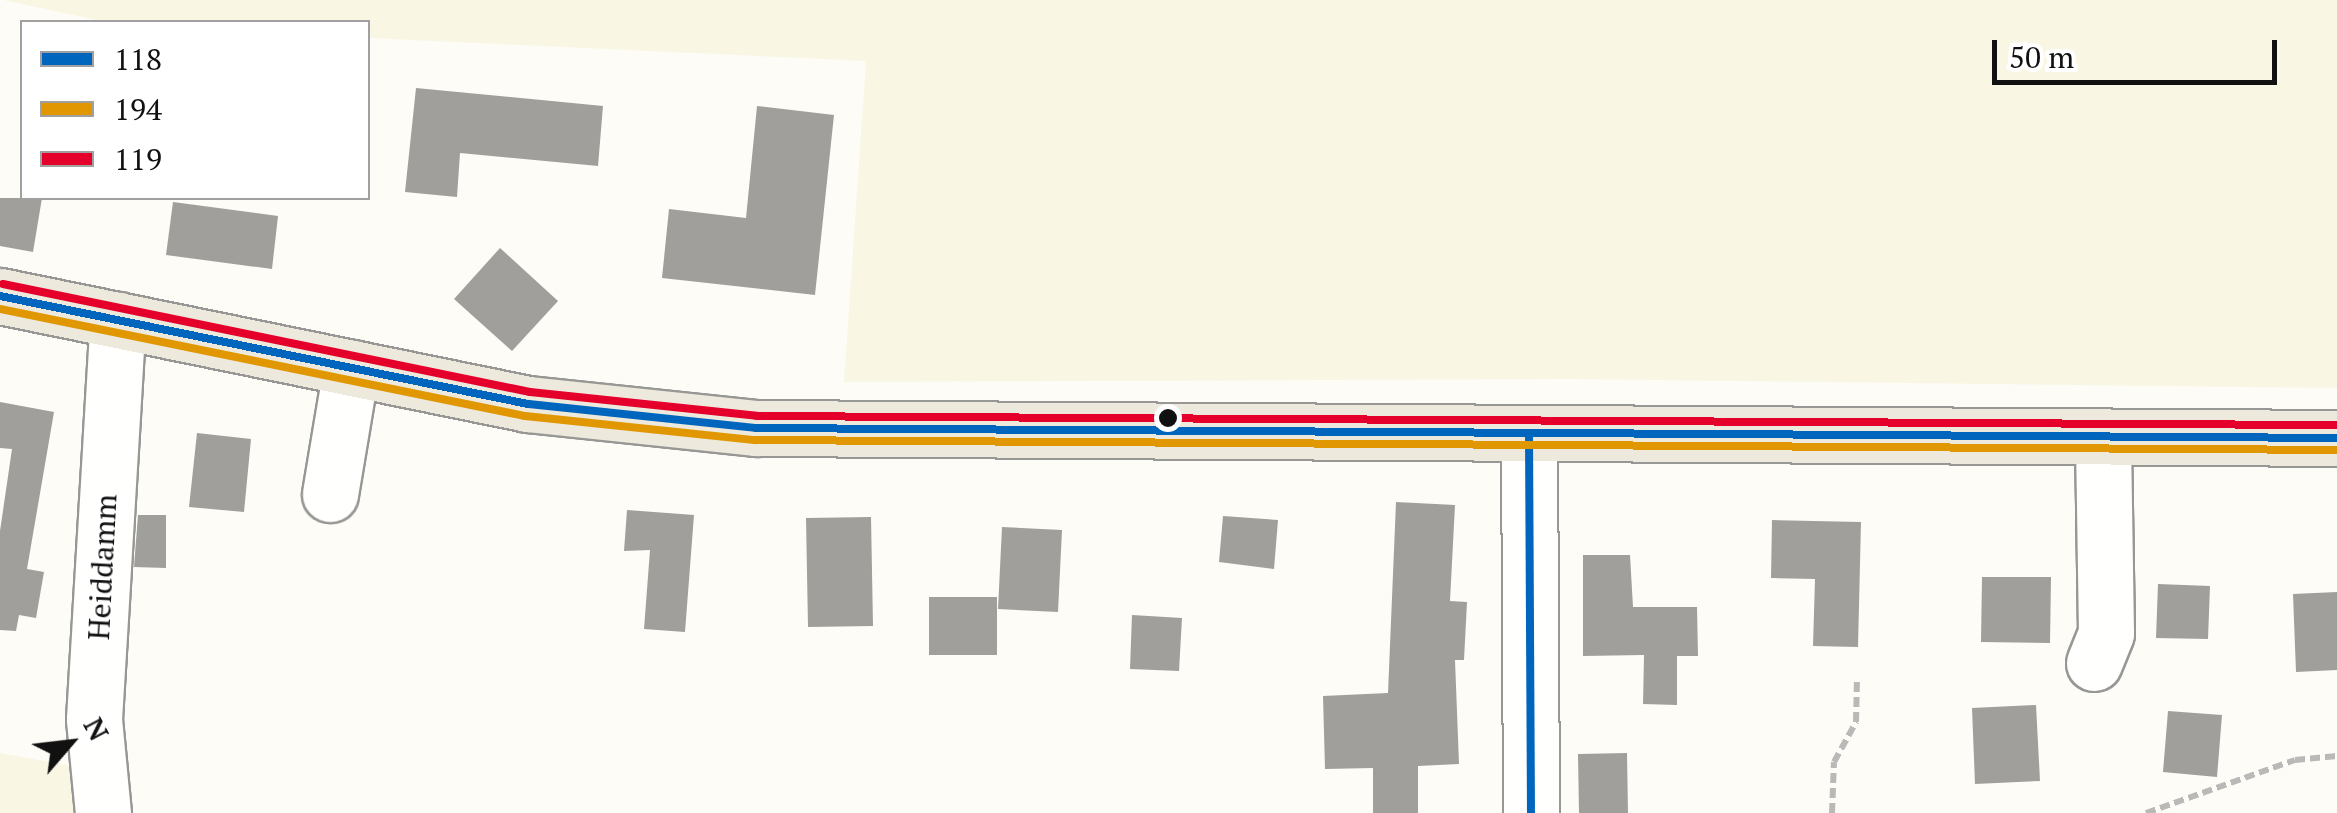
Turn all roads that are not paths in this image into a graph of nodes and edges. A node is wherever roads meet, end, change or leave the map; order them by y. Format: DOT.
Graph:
graph roads {
  1 [pos="0,296"];
  2 [pos="118,320"];
  3 [pos="351,368"];
  4 [pos="1529,434"];
  5 [pos="2103,437"];
  6 [pos="2337,438"];
  7 [pos="330,494"];
  8 [pos="2094,662"];
  9 [pos="103,813"];
  10 [pos="1531,813"];
  1 -- 2 [label="main road"];
  2 -- 3 [label="main road"];
  2 -- 9 [label="street, Heiddamm"];
  3 -- 4 [label="main road"];
  3 -- 7 [label="street"];
  4 -- 5 [label="main road"];
  4 -- 10 [label="street"];
  5 -- 6 [label="main road"];
  5 -- 8 [label="street"];
}
